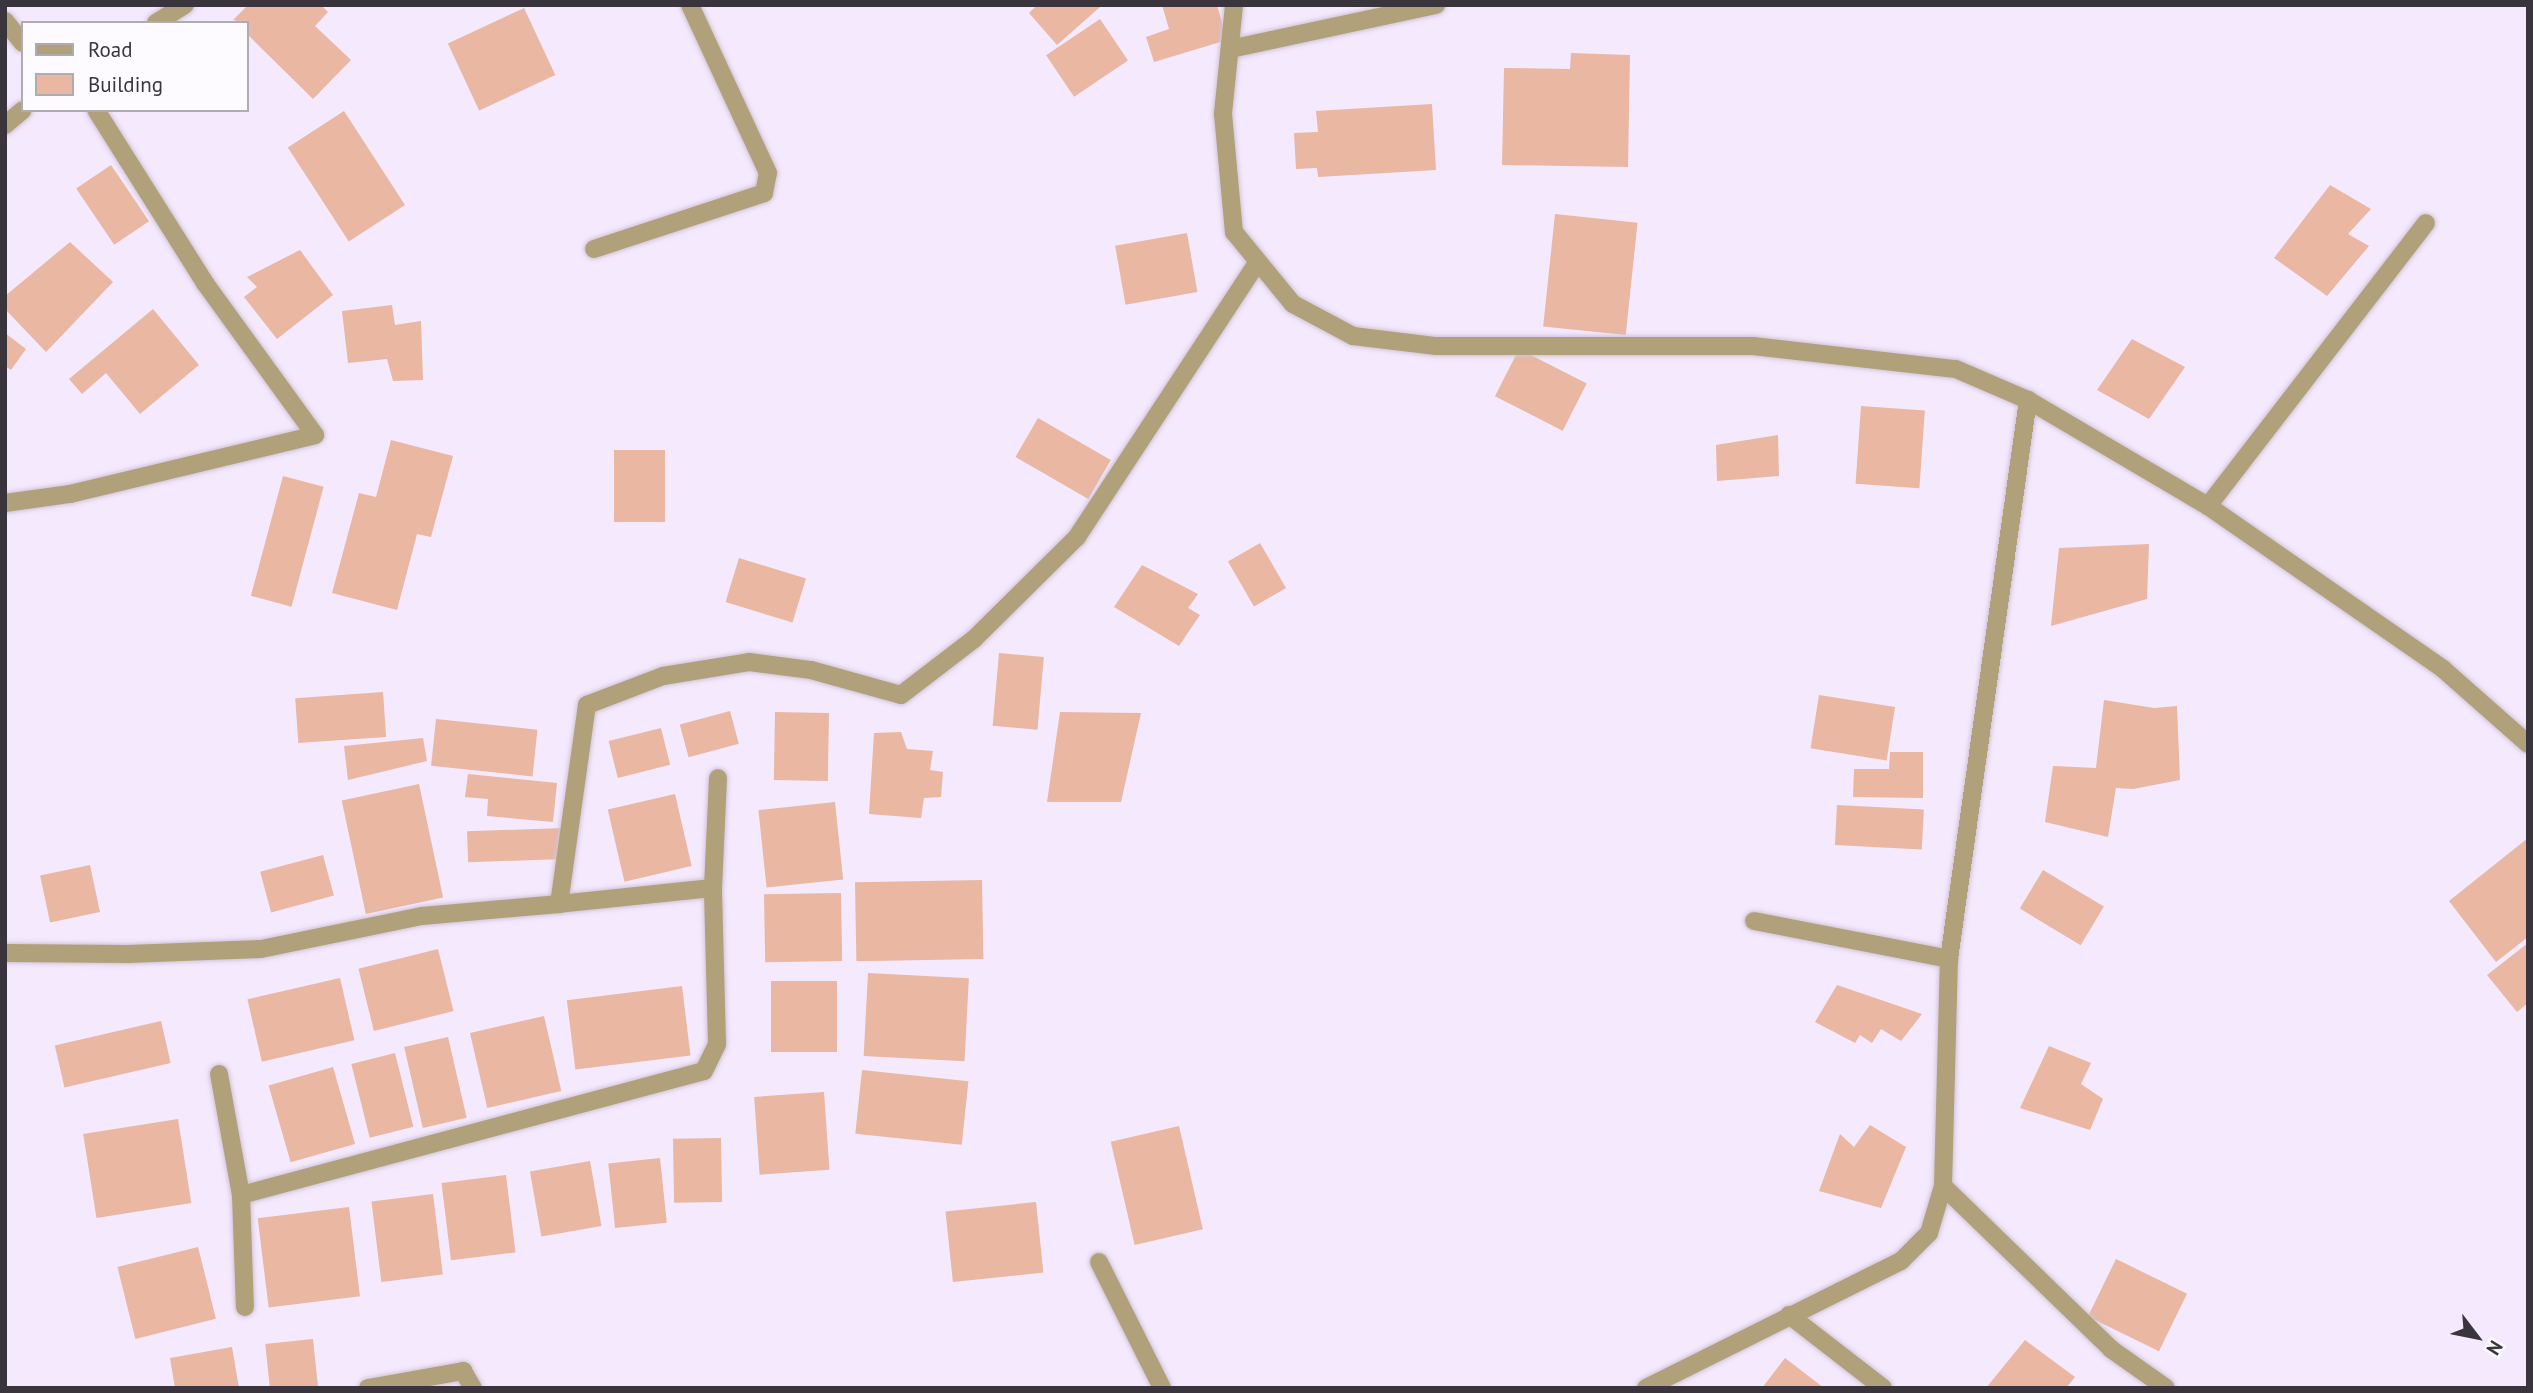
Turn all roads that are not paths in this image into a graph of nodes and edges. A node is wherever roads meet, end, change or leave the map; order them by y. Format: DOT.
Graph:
graph roads {
  1 [pos="185,5"];
  2 [pos="690,5"];
  3 [pos="1234,5"];
  4 [pos="1436,5"];
  5 [pos="5,20"];
  6 [pos="159,21"];
  7 [pos="21,40"];
  8 [pos="1230,49"];
  9 [pos="21,112"];
  10 [pos="97,112"];
  11 [pos="5,125"];
  12 [pos="2426,223"];
  13 [pos="594,249"];
  14 [pos="1257,263"];
  15 [pos="2028,400"];
  16 [pos="5,503"];
  17 [pos="2208,506"];
  18 [pos="2528,744"];
  19 [pos="718,778"];
  20 [pos="713,888"];
  21 [pos="559,904"];
  22 [pos="1754,921"];
  23 [pos="5,953"];
  24 [pos="1949,959"];
  25 [pos="219,1074"];
  26 [pos="1943,1186"];
  27 [pos="241,1195"];
  28 [pos="1098,1262"];
  29 [pos="245,1307"];
  30 [pos="1789,1315"];
  31 [pos="369,1388"];
  32 [pos="473,1388"];
  33 [pos="1162,1388"];
  34 [pos="1646,1388"];
  35 [pos="1883,1388"];
  36 [pos="2166,1388"];
  1 -- 6 [label="street"];
  2 -- 13 [label="street"];
  3 -- 8 [label="street"];
  4 -- 8 [label="street"];
  5 -- 7 [label="street"];
  8 -- 14 [label="street"];
  9 -- 11 [label="street"];
  10 -- 16 [label="street"];
  12 -- 17 [label="street"];
  14 -- 15 [label="street"];
  14 -- 21 [label="street"];
  15 -- 17 [label="street"];
  15 -- 24 [label="street"];
  17 -- 18 [label="street"];
  19 -- 20 [label="street"];
  20 -- 21 [label="street"];
  20 -- 27 [label="street"];
  21 -- 23 [label="street"];
  22 -- 24 [label="street"];
  24 -- 26 [label="street"];
  25 -- 27 [label="street"];
  26 -- 30 [label="street"];
  26 -- 36 [label="street"];
  27 -- 29 [label="street"];
  28 -- 33 [label="street"];
  30 -- 34 [label="street"];
  30 -- 35 [label="street"];
  31 -- 32 [label="street"];
}
